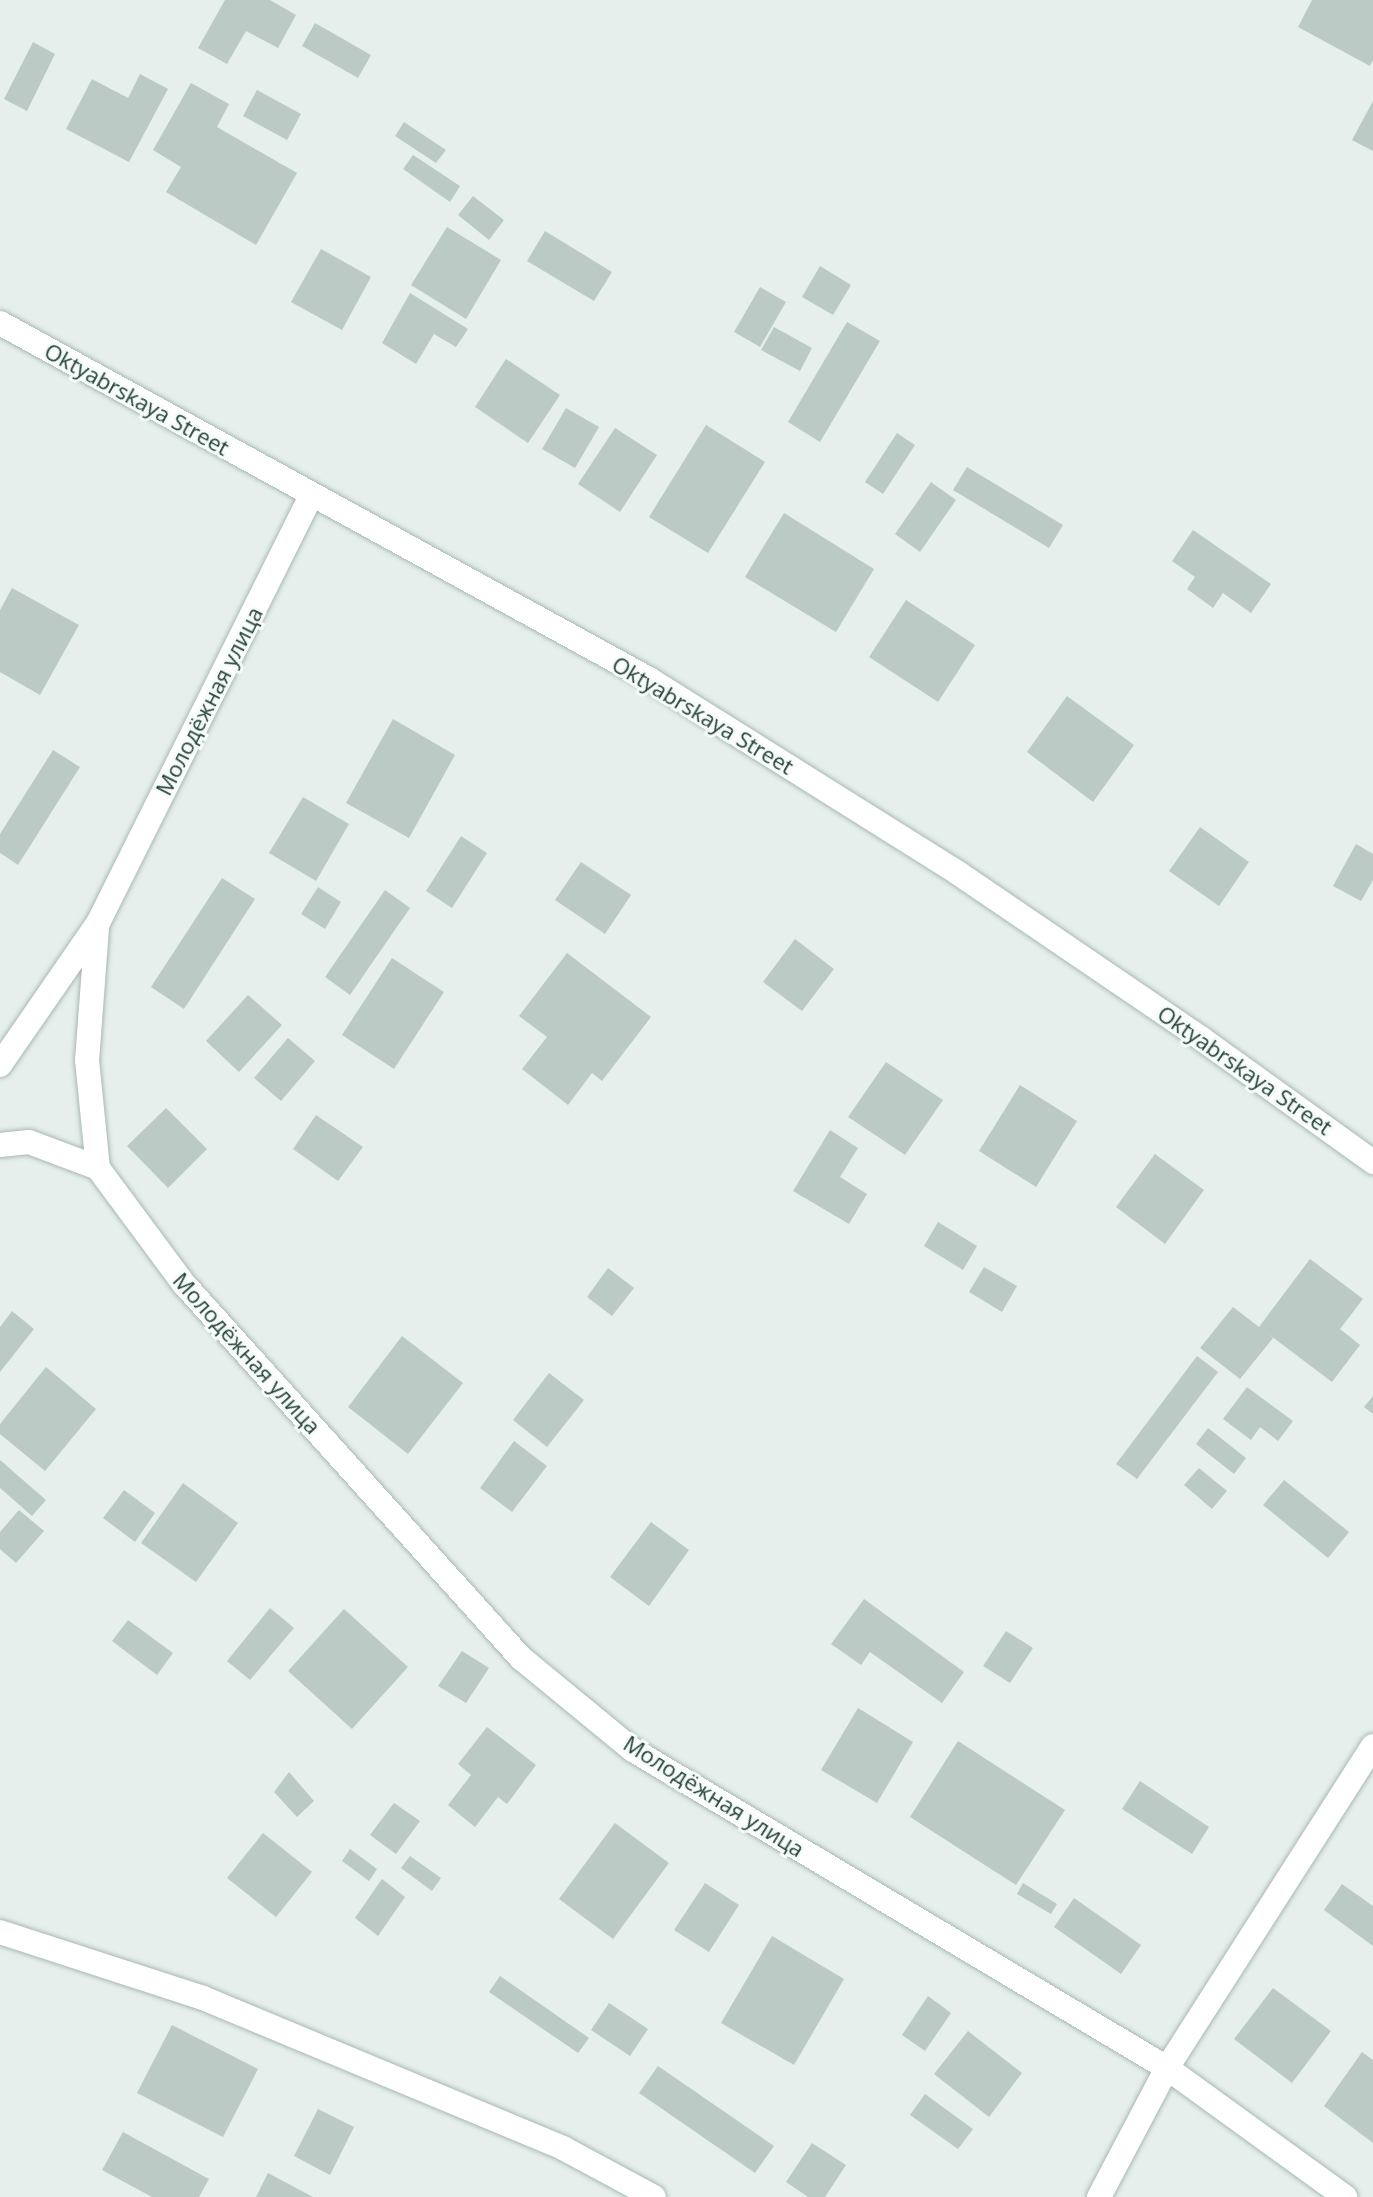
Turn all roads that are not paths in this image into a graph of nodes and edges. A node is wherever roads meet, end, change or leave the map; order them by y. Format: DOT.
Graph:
graph roads {
  1 [pos="0,323"];
  2 [pos="311,496"];
  3 [pos="98,923"];
  4 [pos="0,1065"];
  5 [pos="0,1145"];
  6 [pos="1373,1162"];
  7 [pos="98,1168"];
  8 [pos="1373,1746"];
  9 [pos="0,1932"];
  10 [pos="1167,2068"];
  11 [pos="654,2197"];
  12 [pos="1099,2197"];
  13 [pos="1345,2197"];
  1 -- 2 [label="street, Oktyabrskaya Street"];
  2 -- 3 [label="street, Молодёжная улица"];
  2 -- 6 [label="street, Oktyabrskaya Street"];
  3 -- 4 [label="street, Молодёжная улица"];
  3 -- 7 [label="street"];
  5 -- 7 [label="street"];
  7 -- 10 [label="street, Молодёжная улица"];
  8 -- 10 [label="street"];
  9 -- 11 [label="street"];
  10 -- 12 [label="street"];
  10 -- 13 [label="street, Молодёжная улица"];
}
